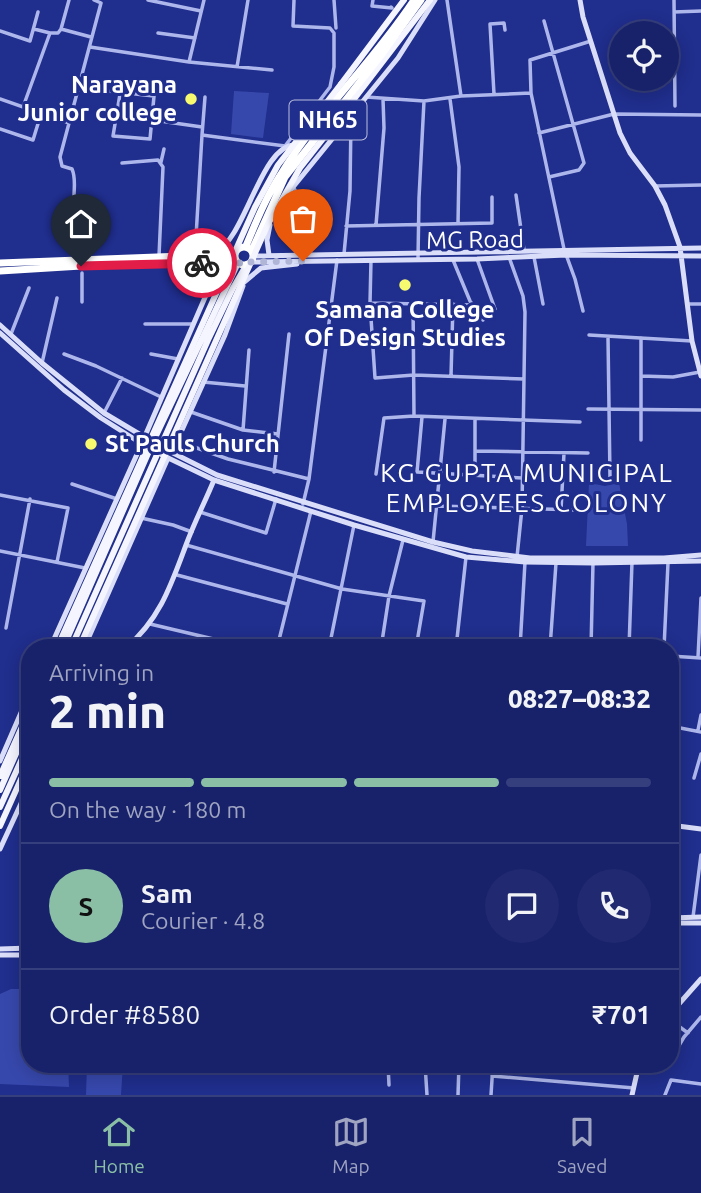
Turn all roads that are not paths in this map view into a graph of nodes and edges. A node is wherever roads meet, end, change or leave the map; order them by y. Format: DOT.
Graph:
graph roads {
  1 [pos="69,0"];
  2 [pos="94,0"];
  3 [pos="148,0"];
  4 [pos="204,0"];
  5 [pos="248,0"];
  6 [pos="294,0"];
  7 [pos="334,0"];
  8 [pos="373,0"];
  9 [pos="397,0"];
  10 [pos="404,0"];
  11 [pos="414,0"];
  12 [pos="421,0"];
  13 [pos="429,0"];
  14 [pos="435,0"];
  15 [pos="447,0"];
  16 [pos="580,0"];
  17 [pos="674,0"];
  18 [pos="102,3"];
  19 [pos="202,11"];
  20 [pos="701,11"];
  21 [pos="38,12"];
  22 [pos="674,12"];
  23 [pos="544,21"];
  24 [pos="34,29"];
  25 [pos="61,29"];
  26 [pos="336,29"];
  27 [pos="0,30"];
  28 [pos="505,30"];
  29 [pos="50,33"];
  30 [pos="158,33"];
  31 [pos="91,37"];
  32 [pos="195,38"];
  33 [pos="591,41"];
  34 [pos="90,47"];
  35 [pos="554,52"];
  36 [pos="189,62"];
  37 [pos="237,66"];
  38 [pos="272,70"];
  39 [pos="79,88"];
  40 [pos="531,93"];
  41 [pos="120,94"];
  42 [pos="494,94"];
  43 [pos="461,96"];
  44 [pos="205,97"];
  45 [pos="366,97"];
  46 [pos="0,99"];
  47 [pos="383,99"];
  48 [pos="450,99"];
  49 [pos="424,101"];
  50 [pos="675,106"];
  51 [pos="23,107"];
  52 [pos="41,114"];
  53 [pos="614,114"];
  54 [pos="701,115"];
  55 [pos="351,116"];
  56 [pos="153,120"];
  57 [pos="69,123"];
  58 [pos="574,124"];
  59 [pos="202,127"];
  60 [pos="0,129"];
  61 [pos="539,133"];
  62 [pos="201,135"];
  63 [pos="302,145"];
  64 [pos="285,146"];
  65 [pos="164,149"];
  66 [pos="161,162"];
  67 [pos="122,163"];
  68 [pos="549,177"];
  69 [pos="701,185"];
  70 [pos="293,186"];
  71 [pos="655,186"];
  72 [pos="516,195"];
  73 [pos="492,197"];
  74 [pos="260,214"];
  75 [pos="240,220"];
  76 [pos="458,224"];
  77 [pos="376,225"];
  78 [pos="418,225"];
  79 [pos="346,226"];
  80 [pos="680,247"];
  81 [pos="701,248"];
  82 [pos="524,250"];
  83 [pos="467,251"];
  84 [pos="418,252"];
  85 [pos="565,252"];
  86 [pos="344,254"];
  87 [pos="297,255"];
  88 [pos="194,256"];
  89 [pos="250,256"];
  90 [pos="269,256"];
  91 [pos="681,256"];
  92 [pos="701,256"];
  93 [pos="159,257"];
  94 [pos="509,257"];
  95 [pos="534,257"];
  96 [pos="452,258"];
  97 [pos="77,259"];
  98 [pos="209,259"];
  99 [pos="418,259"];
  100 [pos="467,259"];
  101 [pos="477,259"];
  102 [pos="237,260"];
  103 [pos="337,260"];
  104 [pos="371,260"];
  105 [pos="303,261"];
  106 [pos="0,263"];
  107 [pos="44,264"];
  108 [pos="0,271"];
  109 [pos="216,272"];
  110 [pos="82,273"];
  111 [pos="244,282"];
  112 [pos="29,288"];
  113 [pos="233,288"];
  114 [pos="224,290"];
  115 [pos="57,298"];
  116 [pos="82,302"];
  117 [pos="413,302"];
  118 [pos="370,303"];
  119 [pos="453,304"];
  120 [pos="543,304"];
  121 [pos="688,304"];
  122 [pos="701,304"];
  123 [pos="473,306"];
  124 [pos="495,309"];
  125 [pos="583,311"];
  126 [pos="483,320"];
  127 [pos="145,324"];
  128 [pos="193,324"];
  129 [pos="0,325"];
  130 [pos="0,333"];
  131 [pos="11,334"];
  132 [pos="289,334"];
  133 [pos="589,335"];
  134 [pos="608,337"];
  135 [pos="641,338"];
  136 [pos="692,341"];
  137 [pos="249,350"];
  138 [pos="64,354"];
  139 [pos="151,355"];
  140 [pos="178,359"];
  141 [pos="42,363"];
  142 [pos="701,374"];
  143 [pos="414,375"];
  144 [pos="451,376"];
  145 [pos="641,376"];
  146 [pos="122,378"];
  147 [pos="524,379"];
  148 [pos="203,382"];
  149 [pos="245,386"];
  150 [pos="163,398"];
  151 [pos="588,409"];
  152 [pos="609,410"];
  153 [pos="641,410"];
  154 [pos="701,410"];
  155 [pos="191,412"];
  156 [pos="104,413"];
  157 [pos="414,416"];
  158 [pos="422,417"];
  159 [pos="445,419"];
  160 [pos="475,420"];
  161 [pos="524,421"];
  162 [pos="580,422"];
  163 [pos="243,430"];
  164 [pos="278,434"];
  165 [pos="145,436"];
  166 [pos="641,440"];
  167 [pos="177,441"];
  168 [pos="142,443"];
  169 [pos="152,445"];
  170 [pos="159,450"];
  171 [pos="475,451"];
  172 [pos="523,452"];
  173 [pos="564,453"];
  174 [pos="588,453"];
  175 [pos="170,455"];
  176 [pos="275,472"];
  177 [pos="376,474"];
  178 [pos="440,474"];
  179 [pos="475,475"];
  180 [pos="309,478"];
  181 [pos="522,478"];
  182 [pos="610,478"];
  183 [pos="214,480"];
  184 [pos="72,484"];
  185 [pos="0,495"];
  186 [pos="30,499"];
  187 [pos="117,499"];
  188 [pos="276,499"];
  189 [pos="303,504"];
  190 [pos="437,506"];
  191 [pos="523,508"];
  192 [pos="561,510"];
  193 [pos="579,510"];
  194 [pos="311,511"];
  195 [pos="200,512"];
  196 [pos="141,518"];
  197 [pos="354,525"];
  198 [pos="192,532"];
  199 [pos="403,540"];
  200 [pos="186,545"];
  201 [pos="432,545"];
  202 [pos="0,551"];
  203 [pos="19,554"];
  204 [pos="701,555"];
  205 [pos="466,557"];
  206 [pos="517,559"];
  207 [pos="632,561"];
  208 [pos="701,561"];
  209 [pos="57,562"];
  210 [pos="525,562"];
  211 [pos="556,563"];
  212 [pos="593,563"];
  213 [pos="668,563"];
  214 [pos="85,568"];
  215 [pos="177,575"];
  216 [pos="294,575"];
  217 [pos="342,589"];
  218 [pos="389,596"];
  219 [pos="701,598"];
  220 [pos="287,604"];
  221 [pos="150,624"];
  222 [pos="6,628"];
  223 [pos="54,639"];
  224 [pos="61,639"];
  225 [pos="67,639"];
  226 [pos="75,639"];
  227 [pos="86,639"];
  228 [pos="86,639"];
  229 [pos="135,639"];
  230 [pos="213,639"];
  231 [pos="279,639"];
  232 [pos="331,639"];
  233 [pos="382,639"];
  234 [pos="418,639"];
  235 [pos="457,639"];
  236 [pos="521,639"];
  237 [pos="551,639"];
  238 [pos="591,639"];
  239 [pos="629,639"];
  240 [pos="664,639"];
  241 [pos="679,656"];
  242 [pos="699,658"];
  243 [pos="21,713"];
  244 [pos="701,715"];
  245 [pos="679,728"];
  246 [pos="21,729"];
  247 [pos="699,731"];
  248 [pos="21,742"];
  249 [pos="701,754"];
  250 [pos="0,761"];
  251 [pos="21,761"];
  252 [pos="700,765"];
  253 [pos="0,776"];
  254 [pos="694,778"];
  255 [pos="21,779"];
  256 [pos="0,788"];
  257 [pos="21,804"];
  258 [pos="0,807"];
  259 [pos="0,826"];
  260 [pos="679,826"];
  261 [pos="701,829"];
  262 [pos="0,849"];
  263 [pos="701,855"];
  264 [pos="693,917"];
  265 [pos="701,918"];
  266 [pos="679,919"];
  267 [pos="679,922"];
  268 [pos="701,923"];
  269 [pos="21,948"];
  270 [pos="0,949"];
  271 [pos="0,955"];
  272 [pos="21,955"];
  273 [pos="701,979"];
  274 [pos="679,1005"];
  275 [pos="701,1017"];
  276 [pos="679,1026"];
  277 [pos="688,1034"];
  278 [pos="679,1047"];
  279 [pos="388,1073"];
  280 [pos="426,1073"];
  281 [pos="459,1073"];
  282 [pos="637,1073"];
  283 [pos="492,1076"];
  284 [pos="701,1084"];
  285 [pos="389,1085"];
  286 [pos="634,1088"];
  287 [pos="427,1095"];
  288 [pos="458,1095"];
  289 [pos="491,1095"];
  290 [pos="632,1095"];
  291 [pos="665,1095"];
  1 -- 25 [label="street"];
  2 -- 18 [label="street"];
  3 -- 19 [label="street"];
  4 -- 19 [label="street"];
  5 -- 37 [label="street"];
  6 -- 64 [label="street"];
  7 -- 26 [label="street"];
  8 -- 9 [label="street"];
  10 -- 224 [label="main road, bridge"];
  11 -- 63 [label="highway, NH65"];
  12 -- 89 [label="highway, NH65"];
  13 -- 227 [label="main road, bridge"];
  14 -- 45 [label="street"];
  15 -- 43 [label="street"];
  16 -- 33 [label="street"];
  17 -- 22 [label="street"];
  18 -- 31 [label="street"];
  19 -- 32 [label="street"];
  20 -- 22 [label="street"];
  21 -- 24 [label="street"];
  22 -- 50 [label="street"];
  23 -- 35 [label="street"];
  24 -- 27 [label="street"];
  24 -- 29 [label="street"];
  25 -- 29 [label="street"];
  25 -- 31 [label="street"];
  28 -- 42 [label="street"];
  29 -- 51 [label="street"];
  30 -- 32 [label="street"];
  31 -- 34 [label="street"];
  32 -- 36 [label="street"];
  33 -- 35 [label="street"];
  33 -- 53 [label="street"];
  34 -- 36 [label="street"];
  34 -- 39 [label="street"];
  35 -- 40 [label="street"];
  35 -- 58 [label="street"];
  36 -- 37 [label="street"];
  37 -- 38 [label="street"];
  39 -- 41 [label="street"];
  39 -- 57 [label="street"];
  40 -- 42 [label="street"];
  40 -- 61 [label="street"];
  41 -- 56 [label="street"];
  41 -- 56 [label="street"];
  42 -- 43 [label="street"];
  43 -- 48 [label="street"];
  44 -- 59 [label="street"];
  45 -- 47 [label="street"];
  45 -- 55 [label="street"];
  46 -- 51 [label="street"];
  47 -- 49 [label="street"];
  47 -- 77 [label="street"];
  48 -- 49 [label="street"];
  48 -- 76 [label="street"];
  49 -- 78 [label="street"];
  51 -- 52 [label="street"];
  52 -- 57 [label="street"];
  52 -- 60 [label="street"];
  53 -- 54 [label="street"];
  53 -- 58 [label="street"];
  53 -- 71 [label="street"];
  55 -- 70 [label="street"];
  55 -- 79 [label="street"];
  56 -- 59 [label="street"];
  57 -- 97 [label="street"];
  58 -- 61 [label="street"];
  58 -- 68 [label="street"];
  59 -- 62 [label="street"];
  61 -- 68 [label="street"];
  62 -- 64 [label="street"];
  62 -- 88 [label="street"];
  63 -- 64 [label="street"];
  63 -- 74 [label="highway, NH65"];
  64 -- 75 [label="street"];
  65 -- 66 [label="street"];
  66 -- 67 [label="street"];
  66 -- 93 [label="street"];
  68 -- 85 [label="street"];
  69 -- 71 [label="street"];
  70 -- 87 [label="street"];
  70 -- 90 [label="street"];
  71 -- 80 [label="street"];
  72 -- 82 [label="street"];
  73 -- 76 [label="street"];
  74 -- 75 [label="street"];
  74 -- 89 [label="highway, NH65"];
  75 -- 98 [label="street"];
  76 -- 78 [label="street"];
  77 -- 78 [label="street"];
  77 -- 79 [label="street"];
  78 -- 84 [label="street"];
  79 -- 86 [label="street"];
  80 -- 81 [label="street, MG Road"];
  80 -- 85 [label="street, MG Road"];
  80 -- 91 [label="street"];
  82 -- 83 [label="street, MG Road"];
  82 -- 85 [label="street, MG Road"];
  83 -- 84 [label="street, MG Road"];
  83 -- 100 [label="street"];
  84 -- 86 [label="street, MG Road"];
  84 -- 99 [label="street"];
  85 -- 91 [label="street, MG Road"];
  85 -- 95 [label="street, MG Road"];
  85 -- 125 [label="street"];
  86 -- 87 [label="street, MG Road"];
  87 -- 90 [label="street, MG Road"];
  88 -- 93 [label="highway"];
  88 -- 98 [label="highway"];
  89 -- 90 [label="street, MG Road"];
  89 -- 102 [label="highway"];
  89 -- 102 [label="highway"];
  89 -- 105 [label="street, MG Road"];
  89 -- 113 [label="main road"];
  91 -- 92 [label="street, MG Road"];
  91 -- 121 [label="street"];
  93 -- 97 [label="highway"];
  94 -- 95 [label="street, MG Road"];
  94 -- 101 [label="street, MG Road"];
  94 -- 147 [label="street"];
  95 -- 120 [label="street"];
  96 -- 99 [label="street, MG Road"];
  96 -- 100 [label="street, MG Road"];
  96 -- 123 [label="street"];
  97 -- 107 [label="highway"];
  98 -- 102 [label="highway"];
  98 -- 107 [label="highway"];
  98 -- 109 [label="street"];
  99 -- 104 [label="street, MG Road"];
  100 -- 101 [label="street, MG Road"];
  101 -- 124 [label="street"];
  102 -- 114 [label="main road"];
  103 -- 104 [label="street, MG Road"];
  103 -- 105 [label="street, MG Road"];
  103 -- 180 [label="street"];
  104 -- 118 [label="street"];
  105 -- 111 [label="street"];
  106 -- 107 [label="highway"];
  107 -- 108 [label="highway"];
  109 -- 114 [label="street"];
  109 -- 128 [label="street"];
  110 -- 116 [label="street"];
  111 -- 113 [label="street"];
  111 -- 148 [label="street"];
  112 -- 131 [label="street"];
  113 -- 170 [label="main road"];
  114 -- 169 [label="main road"];
  115 -- 141 [label="street"];
  117 -- 118 [label="street"];
  117 -- 119 [label="street"];
  117 -- 143 [label="street"];
  118 -- 143 [label="street"];
  119 -- 123 [label="street"];
  119 -- 144 [label="street"];
  121 -- 122 [label="street"];
  121 -- 136 [label="street"];
  123 -- 126 [label="street"];
  127 -- 128 [label="street"];
  128 -- 140 [label="street"];
  129 -- 131 [label="street"];
  130 -- 168 [label="street"];
  131 -- 141 [label="street"];
  132 -- 164 [label="street"];
  133 -- 134 [label="street"];
  134 -- 135 [label="street"];
  134 -- 152 [label="street"];
  135 -- 136 [label="street"];
  135 -- 145 [label="street"];
  136 -- 142 [label="street"];
  137 -- 149 [label="street"];
  138 -- 146 [label="street"];
  139 -- 140 [label="street"];
  140 -- 150 [label="street"];
  141 -- 156 [label="street"];
  142 -- 145 [label="street"];
  143 -- 144 [label="street"];
  143 -- 157 [label="street"];
  144 -- 147 [label="street"];
  145 -- 153 [label="street"];
  146 -- 150 [label="street"];
  146 -- 156 [label="street"];
  147 -- 161 [label="street"];
  148 -- 149 [label="street"];
  148 -- 155 [label="street"];
  149 -- 163 [label="street"];
  150 -- 165 [label="street"];
  151 -- 152 [label="street"];
  152 -- 153 [label="street"];
  152 -- 182 [label="street"];
  153 -- 154 [label="street"];
  153 -- 166 [label="street"];
  155 -- 163 [label="street"];
  155 -- 167 [label="street"];
  156 -- 165 [label="street"];
  157 -- 158 [label="street"];
  157 -- 177 [label="street"];
  158 -- 159 [label="street"];
  158 -- 178 [label="street"];
  159 -- 160 [label="street"];
  159 -- 178 [label="street"];
  160 -- 161 [label="street"];
  160 -- 171 [label="street"];
  161 -- 162 [label="street"];
  161 -- 172 [label="street"];
  163 -- 164 [label="street"];
  164 -- 176 [label="street"];
  165 -- 169 [label="street"];
  167 -- 175 [label="street"];
  167 -- 176 [label="street"];
  168 -- 169 [label="street"];
  168 -- 187 [label="street"];
  169 -- 170 [label="street"];
  169 -- 225 [label="main road"];
  170 -- 175 [label="street"];
  170 -- 226 [label="main road"];
  171 -- 172 [label="street"];
  171 -- 179 [label="street"];
  172 -- 173 [label="street"];
  172 -- 181 [label="street"];
  173 -- 174 [label="street"];
  173 -- 192 [label="street"];
  175 -- 183 [label="street"];
  175 -- 189 [label="street"];
  175 -- 196 [label="street"];
  176 -- 180 [label="street"];
  178 -- 179 [label="street"];
  178 -- 190 [label="street"];
  179 -- 181 [label="street"];
  180 -- 189 [label="street"];
  181 -- 191 [label="street"];
  183 -- 188 [label="street"];
  183 -- 195 [label="street"];
  184 -- 187 [label="street"];
  185 -- 186 [label="street"];
  186 -- 203 [label="street"];
  186 -- 209 [label="street"];
  187 -- 214 [label="street"];
  188 -- 189 [label="street"];
  188 -- 195 [label="street"];
  189 -- 194 [label="street"];
  189 -- 201 [label="street"];
  190 -- 191 [label="street"];
  190 -- 201 [label="street"];
  191 -- 192 [label="street"];
  191 -- 206 [label="street"];
  192 -- 193 [label="street"];
  194 -- 197 [label="street"];
  194 -- 216 [label="street"];
  195 -- 198 [label="street"];
  196 -- 198 [label="street"];
  196 -- 228 [label="street"];
  197 -- 199 [label="street"];
  197 -- 217 [label="street"];
  198 -- 200 [label="street"];
  199 -- 201 [label="street"];
  199 -- 218 [label="street"];
  200 -- 215 [label="street"];
  200 -- 216 [label="street"];
  201 -- 205 [label="street"];
  201 -- 206 [label="street"];
  202 -- 203 [label="street"];
  203 -- 209 [label="street"];
  203 -- 222 [label="street"];
  204 -- 207 [label="street"];
  205 -- 206 [label="street"];
  205 -- 235 [label="street"];
  206 -- 207 [label="street"];
  206 -- 210 [label="street"];
  207 -- 212 [label="street"];
  207 -- 213 [label="street"];
  207 -- 239 [label="street"];
  208 -- 213 [label="street"];
  209 -- 214 [label="street"];
  210 -- 211 [label="street"];
  210 -- 236 [label="street"];
  211 -- 212 [label="street"];
  211 -- 237 [label="street"];
  212 -- 238 [label="street"];
  213 -- 240 [label="street"];
  214 -- 223 [label="street"];
  215 -- 220 [label="street"];
  215 -- 221 [label="street"];
  216 -- 217 [label="street"];
  216 -- 220 [label="street"];
  217 -- 218 [label="street"];
  217 -- 232 [label="street"];
  218 -- 233 [label="street"];
  218 -- 234 [label="street"];
  219 -- 242 [label="street"];
  220 -- 231 [label="street"];
  221 -- 229 [label="street"];
  221 -- 230 [label="street"];
  241 -- 242 [label="street"];
  243 -- 250 [label="street"];
  244 -- 247 [label="street"];
  245 -- 247 [label="street"];
  246 -- 253 [label="main road"];
  248 -- 256 [label="main road"];
  249 -- 252 [label="street"];
  251 -- 258 [label="main road"];
  252 -- 254 [label="street"];
  255 -- 259 [label="main road"];
  257 -- 262 [label="street"];
  260 -- 261 [label="street"];
  263 -- 264 [label="street"];
  264 -- 265 [label="street"];
  264 -- 266 [label="street"];
  267 -- 268 [label="street"];
  269 -- 270 [label="street"];
  271 -- 272 [label="street"];
  273 -- 274 [label="street"];
  275 -- 277 [label="street"];
  276 -- 277 [label="street"];
  277 -- 278 [label="street"];
  279 -- 285 [label="street"];
  280 -- 287 [label="street"];
  281 -- 288 [label="street"];
  282 -- 286 [label="street"];
  283 -- 286 [label="street"];
  283 -- 289 [label="street"];
  284 -- 291 [label="street"];
  286 -- 290 [label="street"];
}
